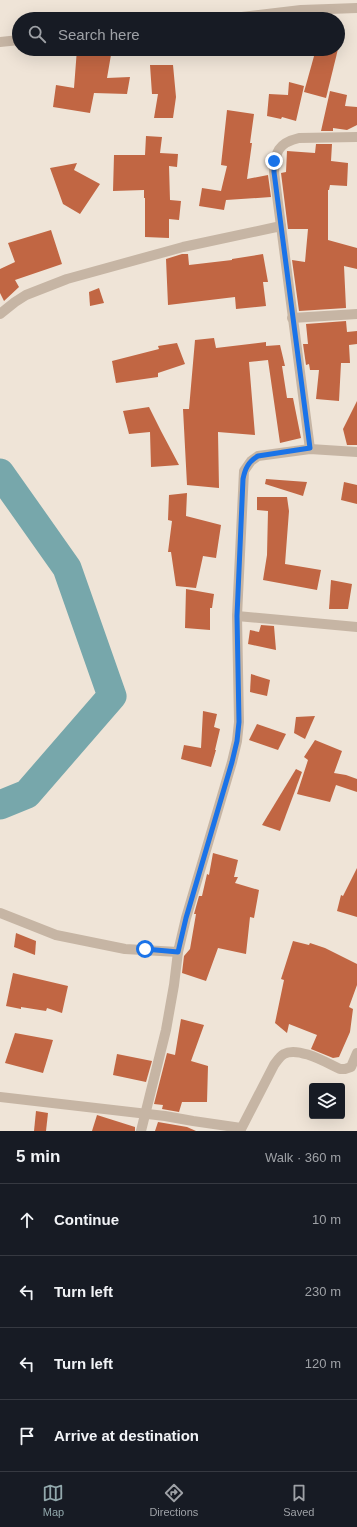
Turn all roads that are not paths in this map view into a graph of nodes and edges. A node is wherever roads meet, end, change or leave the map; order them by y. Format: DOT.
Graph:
graph roads {
  1 [pos="357,8"];
  2 [pos="284,12"];
  3 [pos="12,41"];
  4 [pos="0,42"];
  5 [pos="357,137"];
  6 [pos="281,226"];
  7 [pos="0,314"];
  8 [pos="357,314"];
  9 [pos="292,318"];
  10 [pos="310,448"];
  11 [pos="357,452"];
  12 [pos="237,616"];
  13 [pos="357,627"];
  14 [pos="0,914"];
  15 [pos="178,952"];
  16 [pos="357,1053"];
  17 [pos="0,1097"];
  18 [pos="145,1113"];
  19 [pos="240,1130"];
  20 [pos="141,1131"];
  1 -- 2 [label="street"];
  3 -- 4 [label="street"];
  5 -- 6 [label="street"];
  6 -- 7 [label="street"];
  6 -- 9 [label="street"];
  8 -- 9 [label="street"];
  9 -- 10 [label="street"];
  10 -- 11 [label="street"];
  10 -- 12 [label="street"];
  12 -- 13 [label="street"];
  12 -- 15 [label="street"];
  14 -- 15 [label="street"];
  15 -- 18 [label="street"];
  16 -- 19 [label="street"];
  17 -- 18 [label="street"];
  18 -- 19 [label="street"];
  18 -- 20 [label="street"];
}
